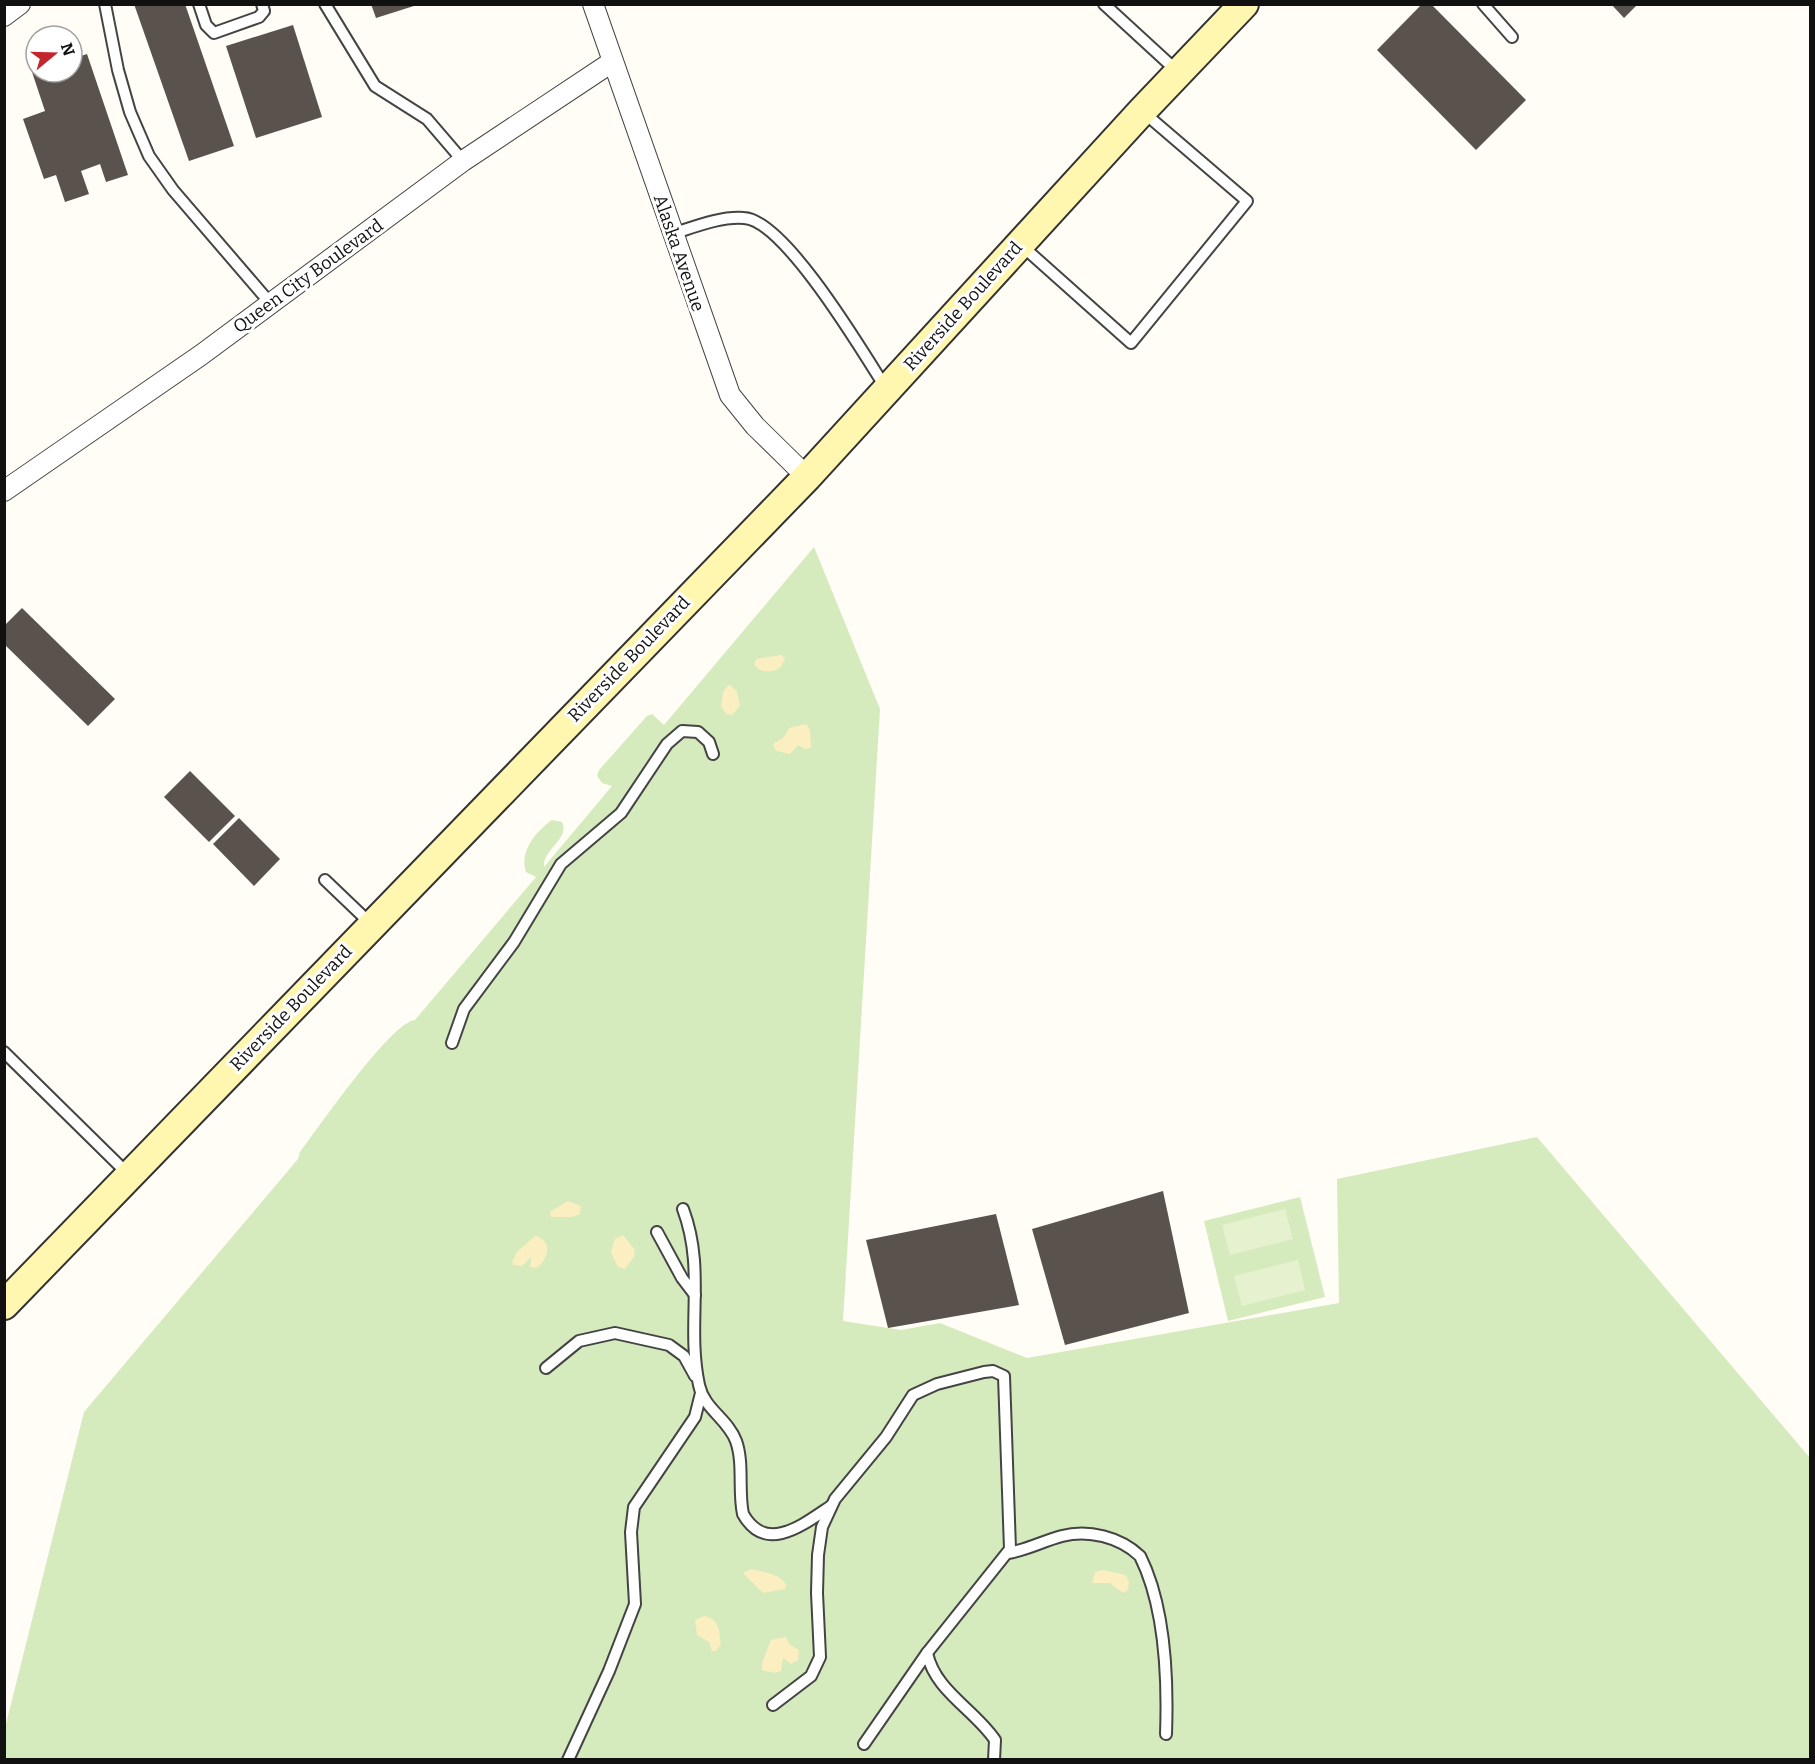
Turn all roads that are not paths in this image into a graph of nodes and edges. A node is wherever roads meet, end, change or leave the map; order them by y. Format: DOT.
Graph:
graph roads {
  1 [pos="20,4"];
  2 [pos="105,4"];
  3 [pos="199,4"];
  4 [pos="262,4"];
  5 [pos="325,4"];
  6 [pos="593,4"];
  7 [pos="1104,4"];
  8 [pos="1244,4"];
  9 [pos="1482,4"];
  10 [pos="4,16"];
  11 [pos="1512,37"];
  12 [pos="612,62"];
  13 [pos="1179,72"];
  14 [pos="1142,111"];
  15 [pos="463,161"];
  16 [pos="672,234"];
  17 [pos="1019,244"];
  18 [pos="271,304"];
  19 [pos="887,390"];
  20 [pos="807,477"];
  21 [pos="4,491"];
  22 [pos="713,754"];
  23 [pos="325,880"];
  24 [pos="371,924"];
  25 [pos="452,1042"];
  26 [pos="4,1052"];
  27 [pos="129,1176"];
  28 [pos="683,1209"];
  29 [pos="657,1232"];
  30 [pos="695,1295"];
  31 [pos="4,1305"];
  32 [pos="546,1368"];
  33 [pos="700,1389"];
  34 [pos="831,1506"];
  35 [pos="1008,1553"];
  36 [pos="927,1653"];
  37 [pos="773,1705"];
  38 [pos="1166,1734"];
  39 [pos="864,1744"];
  40 [pos="994,1759"];
  41 [pos="568,1760"];
  1 -- 10 [label="street"];
  2 -- 18 [label="lane"];
  3 -- 4 [label="lane"];
  5 -- 15 [label="lane"];
  6 -- 12 [label="street, Alaska Avenue"];
  7 -- 13 [label="lane"];
  8 -- 13 [label="main road, Riverside Boulevard"];
  9 -- 11 [label="lane"];
  12 -- 15 [label="street, Queen City Boulevard"];
  12 -- 16 [label="street, Alaska Avenue"];
  13 -- 14 [label="main road, Riverside Boulevard"];
  14 -- 17 [label="main road, Riverside Boulevard"];
  14 -- 17 [label="lane"];
  15 -- 18 [label="street, Queen City Boulevard"];
  16 -- 19 [label="lane"];
  16 -- 20 [label="street, Alaska Avenue"];
  17 -- 19 [label="main road, Riverside Boulevard"];
  18 -- 21 [label="street, Queen City Boulevard"];
  19 -- 20 [label="main road, Riverside Boulevard"];
  20 -- 24 [label="main road, Riverside Boulevard"];
  22 -- 25 [label="lane"];
  23 -- 24 [label="lane"];
  24 -- 27 [label="main road, Riverside Boulevard"];
  26 -- 27 [label="lane"];
  27 -- 31 [label="main road, Riverside Boulevard"];
  28 -- 30 [label="lane"];
  29 -- 30 [label="lane"];
  30 -- 33 [label="lane"];
  32 -- 33 [label="lane"];
  33 -- 34 [label="lane"];
  33 -- 41 [label="lane"];
  34 -- 35 [label="lane"];
  34 -- 37 [label="lane"];
  35 -- 36 [label="lane"];
  35 -- 38 [label="lane"];
  36 -- 39 [label="lane"];
  36 -- 40 [label="lane"];
}
